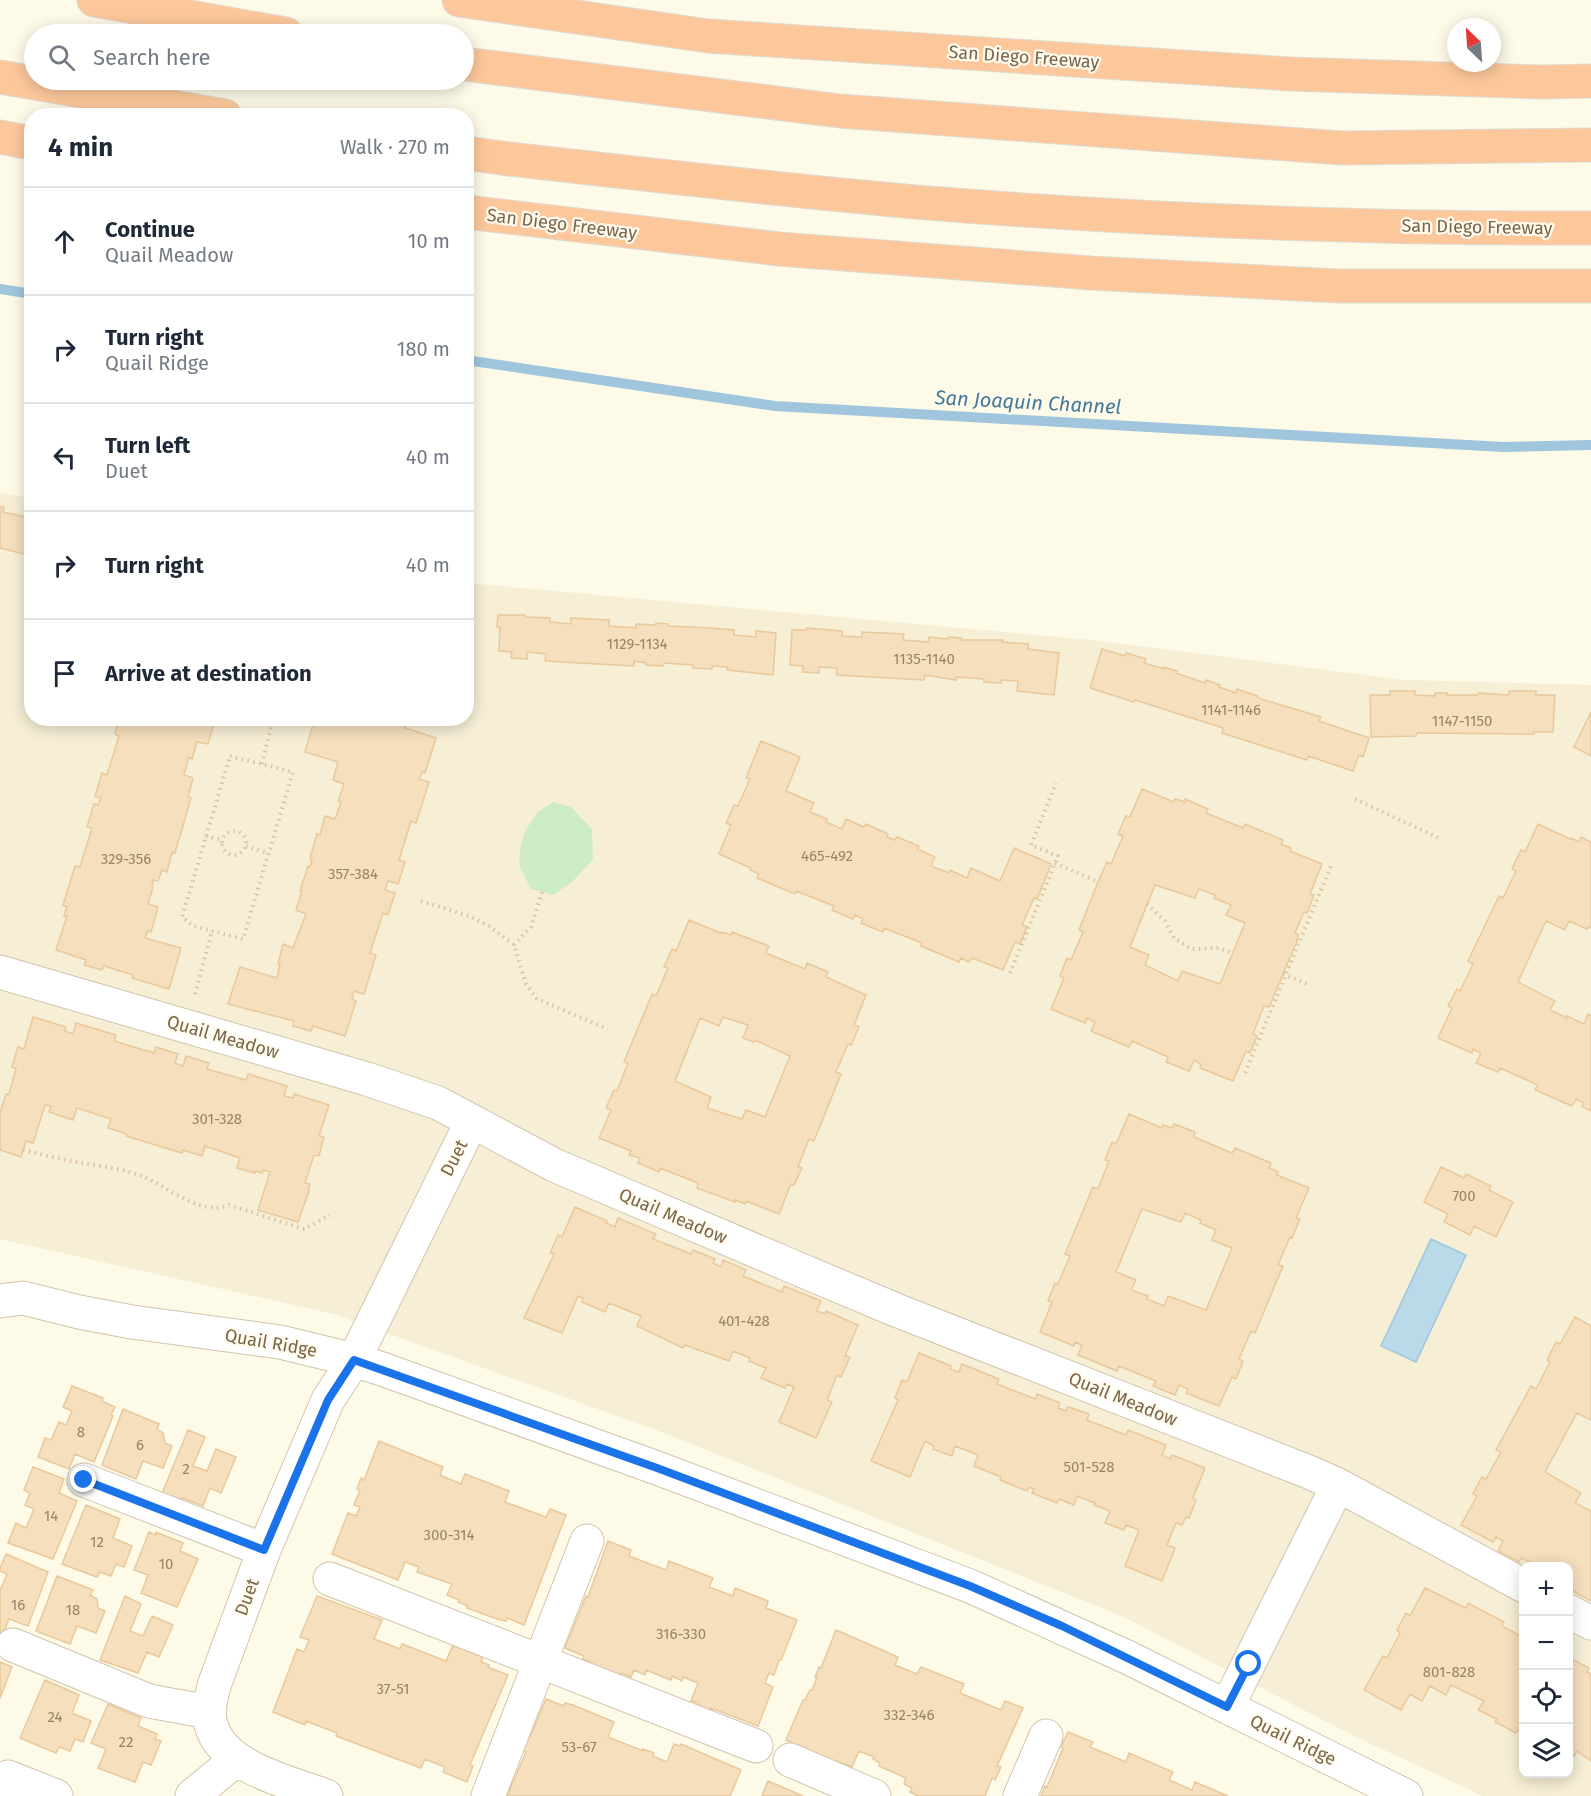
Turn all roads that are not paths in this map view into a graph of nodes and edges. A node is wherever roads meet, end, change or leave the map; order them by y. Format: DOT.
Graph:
graph roads {
  1 [pos="94,0"];
  2 [pos="459,0"];
  3 [pos="230,24"];
  4 [pos="474,65"];
  5 [pos="0,77"];
  6 [pos="24,81"];
  7 [pos="1591,81"];
  8 [pos="75,90"];
  9 [pos="179,108"];
  10 [pos="0,137"];
  11 [pos="24,141"];
  12 [pos="1591,145"];
  13 [pos="474,154"];
  14 [pos="474,213"];
  15 [pos="1591,228"];
  16 [pos="1591,286"];
  17 [pos="0,972"];
  18 [pos="472,1121"];
  19 [pos="11,1300"];
  20 [pos="354,1360"];
  21 [pos="84,1480"];
  22 [pos="1338,1485"];
  23 [pos="587,1541"];
  24 [pos="264,1550"];
  25 [pos="330,1579"];
  26 [pos="1519,1583"];
  27 [pos="1573,1613"];
  28 [pos="1591,1623"];
  29 [pos="13,1645"];
  30 [pos="540,1661"];
  31 [pos="1227,1707"];
  32 [pos="209,1712"];
  33 [pos="1046,1736"];
  34 [pos="756,1746"];
  35 [pos="237,1759"];
  36 [pos="790,1760"];
  37 [pos="1,1796"];
  38 [pos="56,1796"];
  39 [pos="192,1796"];
  40 [pos="326,1796"];
  41 [pos="488,1796"];
  42 [pos="874,1796"];
  43 [pos="1020,1796"];
  44 [pos="1406,1796"];
  1 -- 3 [label="highway"];
  2 -- 7 [label="highway, San Diego Freeway"];
  4 -- 12 [label="highway"];
  5 -- 6 [label="highway"];
  8 -- 9 [label="highway"];
  10 -- 11 [label="highway"];
  13 -- 15 [label="highway, San Diego Freeway"];
  14 -- 16 [label="highway, San Diego Freeway"];
  17 -- 18 [label="street, Quail Meadow"];
  18 -- 20 [label="street, Duet"];
  18 -- 22 [label="street, Quail Meadow"];
  19 -- 20 [label="street, Quail Ridge"];
  20 -- 24 [label="street, Duet"];
  20 -- 31 [label="street, Quail Ridge"];
  21 -- 24 [label="street"];
  22 -- 26 [label="street, Quail Meadow"];
  22 -- 31 [label="street"];
  23 -- 30 [label="street"];
  24 -- 32 [label="street, Duet"];
  25 -- 30 [label="street"];
  27 -- 28 [label="street"];
  29 -- 32 [label="street"];
  30 -- 34 [label="street"];
  30 -- 41 [label="street"];
  31 -- 44 [label="street, Quail Ridge"];
  32 -- 35 [label="street, Duet"];
  33 -- 43 [label="street"];
  35 -- 39 [label="street"];
  35 -- 40 [label="street, Duet"];
  36 -- 42 [label="street"];
  37 -- 38 [label="street"];
}
